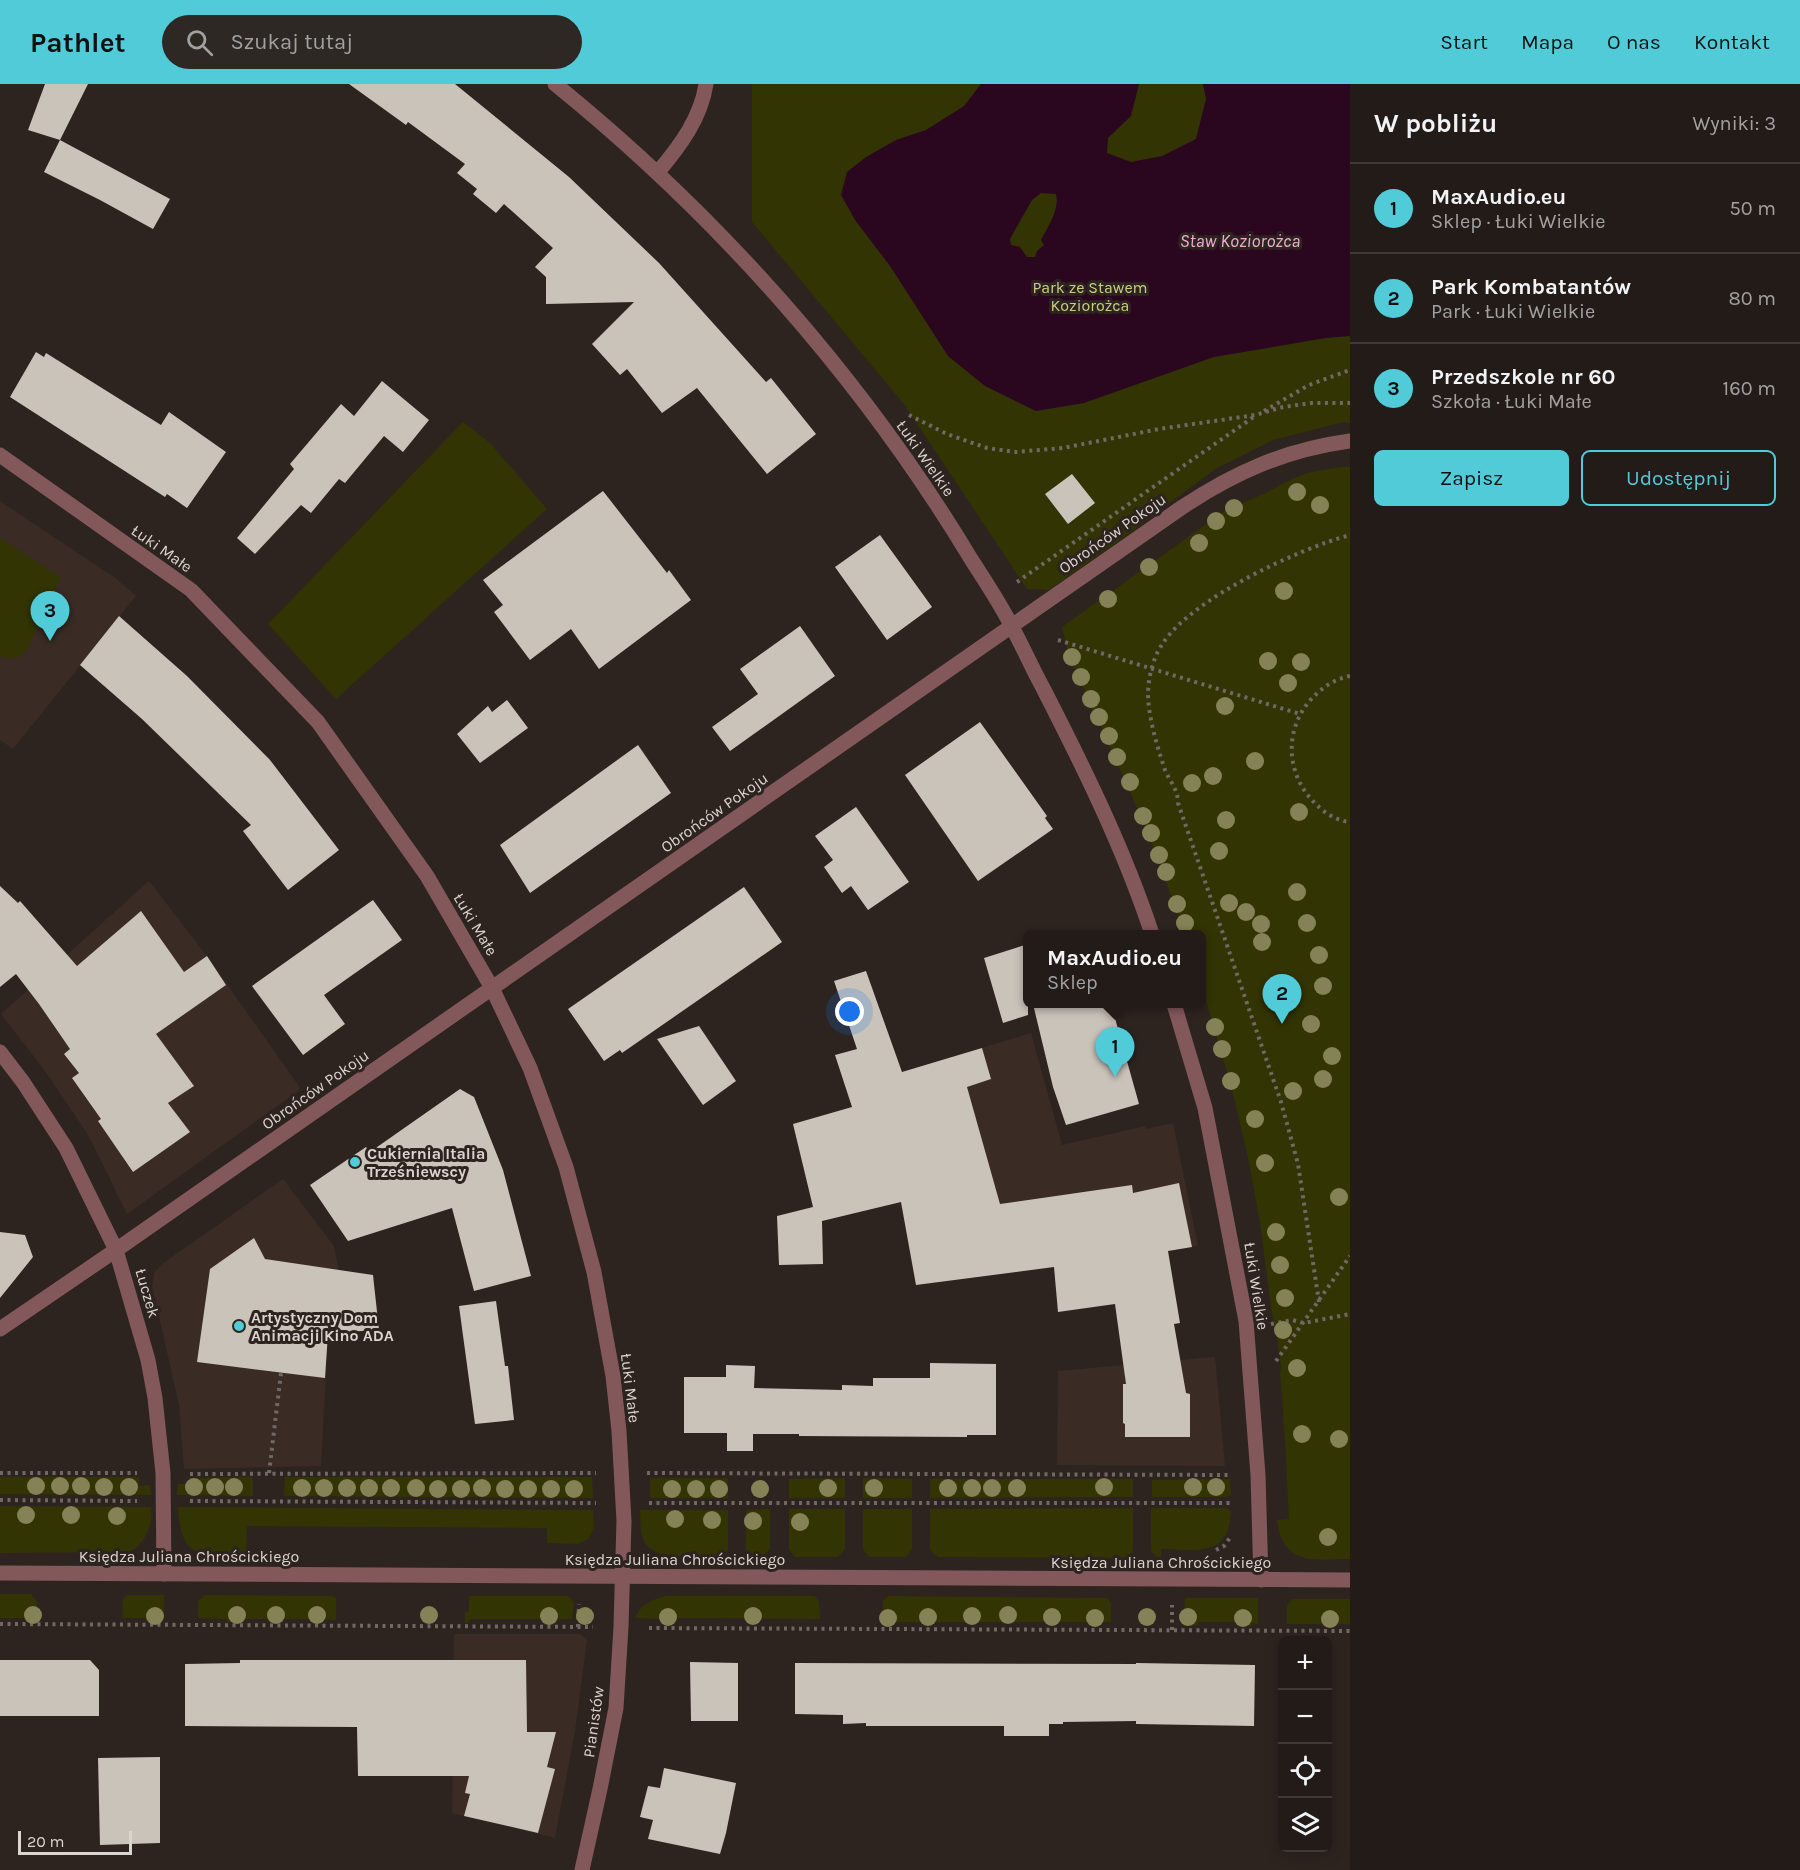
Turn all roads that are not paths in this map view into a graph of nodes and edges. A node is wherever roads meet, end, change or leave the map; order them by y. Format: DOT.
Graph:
graph roads {
  1 [pos="555,84"];
  2 [pos="706,84"];
  3 [pos="658,172"];
  4 [pos="1350,441"];
  5 [pos="0,455"];
  6 [pos="1012,626"];
  7 [pos="1150,930"];
  8 [pos="492,988"];
  9 [pos="1175,1008"];
  10 [pos="0,1052"];
  11 [pos="116,1250"];
  12 [pos="0,1329"];
  13 [pos="0,1574"];
  14 [pos="164,1574"];
  15 [pos="622,1576"];
  16 [pos="1261,1580"];
  17 [pos="1350,1581"];
  18 [pos="582,1870"];
  1 -- 3 [label="street, Łuki Wielkie"];
  2 -- 3 [label="street"];
  3 -- 6 [label="street, Łuki Wielkie"];
  4 -- 6 [label="street, Obrońców Pokoju"];
  5 -- 8 [label="street, Łuki Małe"];
  6 -- 7 [label="street, Łuki Wielkie"];
  6 -- 8 [label="street, Obrońców Pokoju"];
  8 -- 11 [label="street, Obrońców Pokoju"];
  8 -- 15 [label="street, Łuki Małe"];
  9 -- 16 [label="street, Łuki Wielkie"];
  10 -- 11 [label="street, Łuczek"];
  11 -- 12 [label="street, Obrońców Pokoju"];
  11 -- 14 [label="street, Łuczek"];
  13 -- 14 [label="street, Księdza Juliana Chrościckiego"];
  14 -- 15 [label="street, Księdza Juliana Chrościckiego"];
  15 -- 16 [label="street, Księdza Juliana Chrościckiego"];
  15 -- 18 [label="street, Pianistów"];
  16 -- 17 [label="street, Księdza Juliana Chrościckiego"];
}
